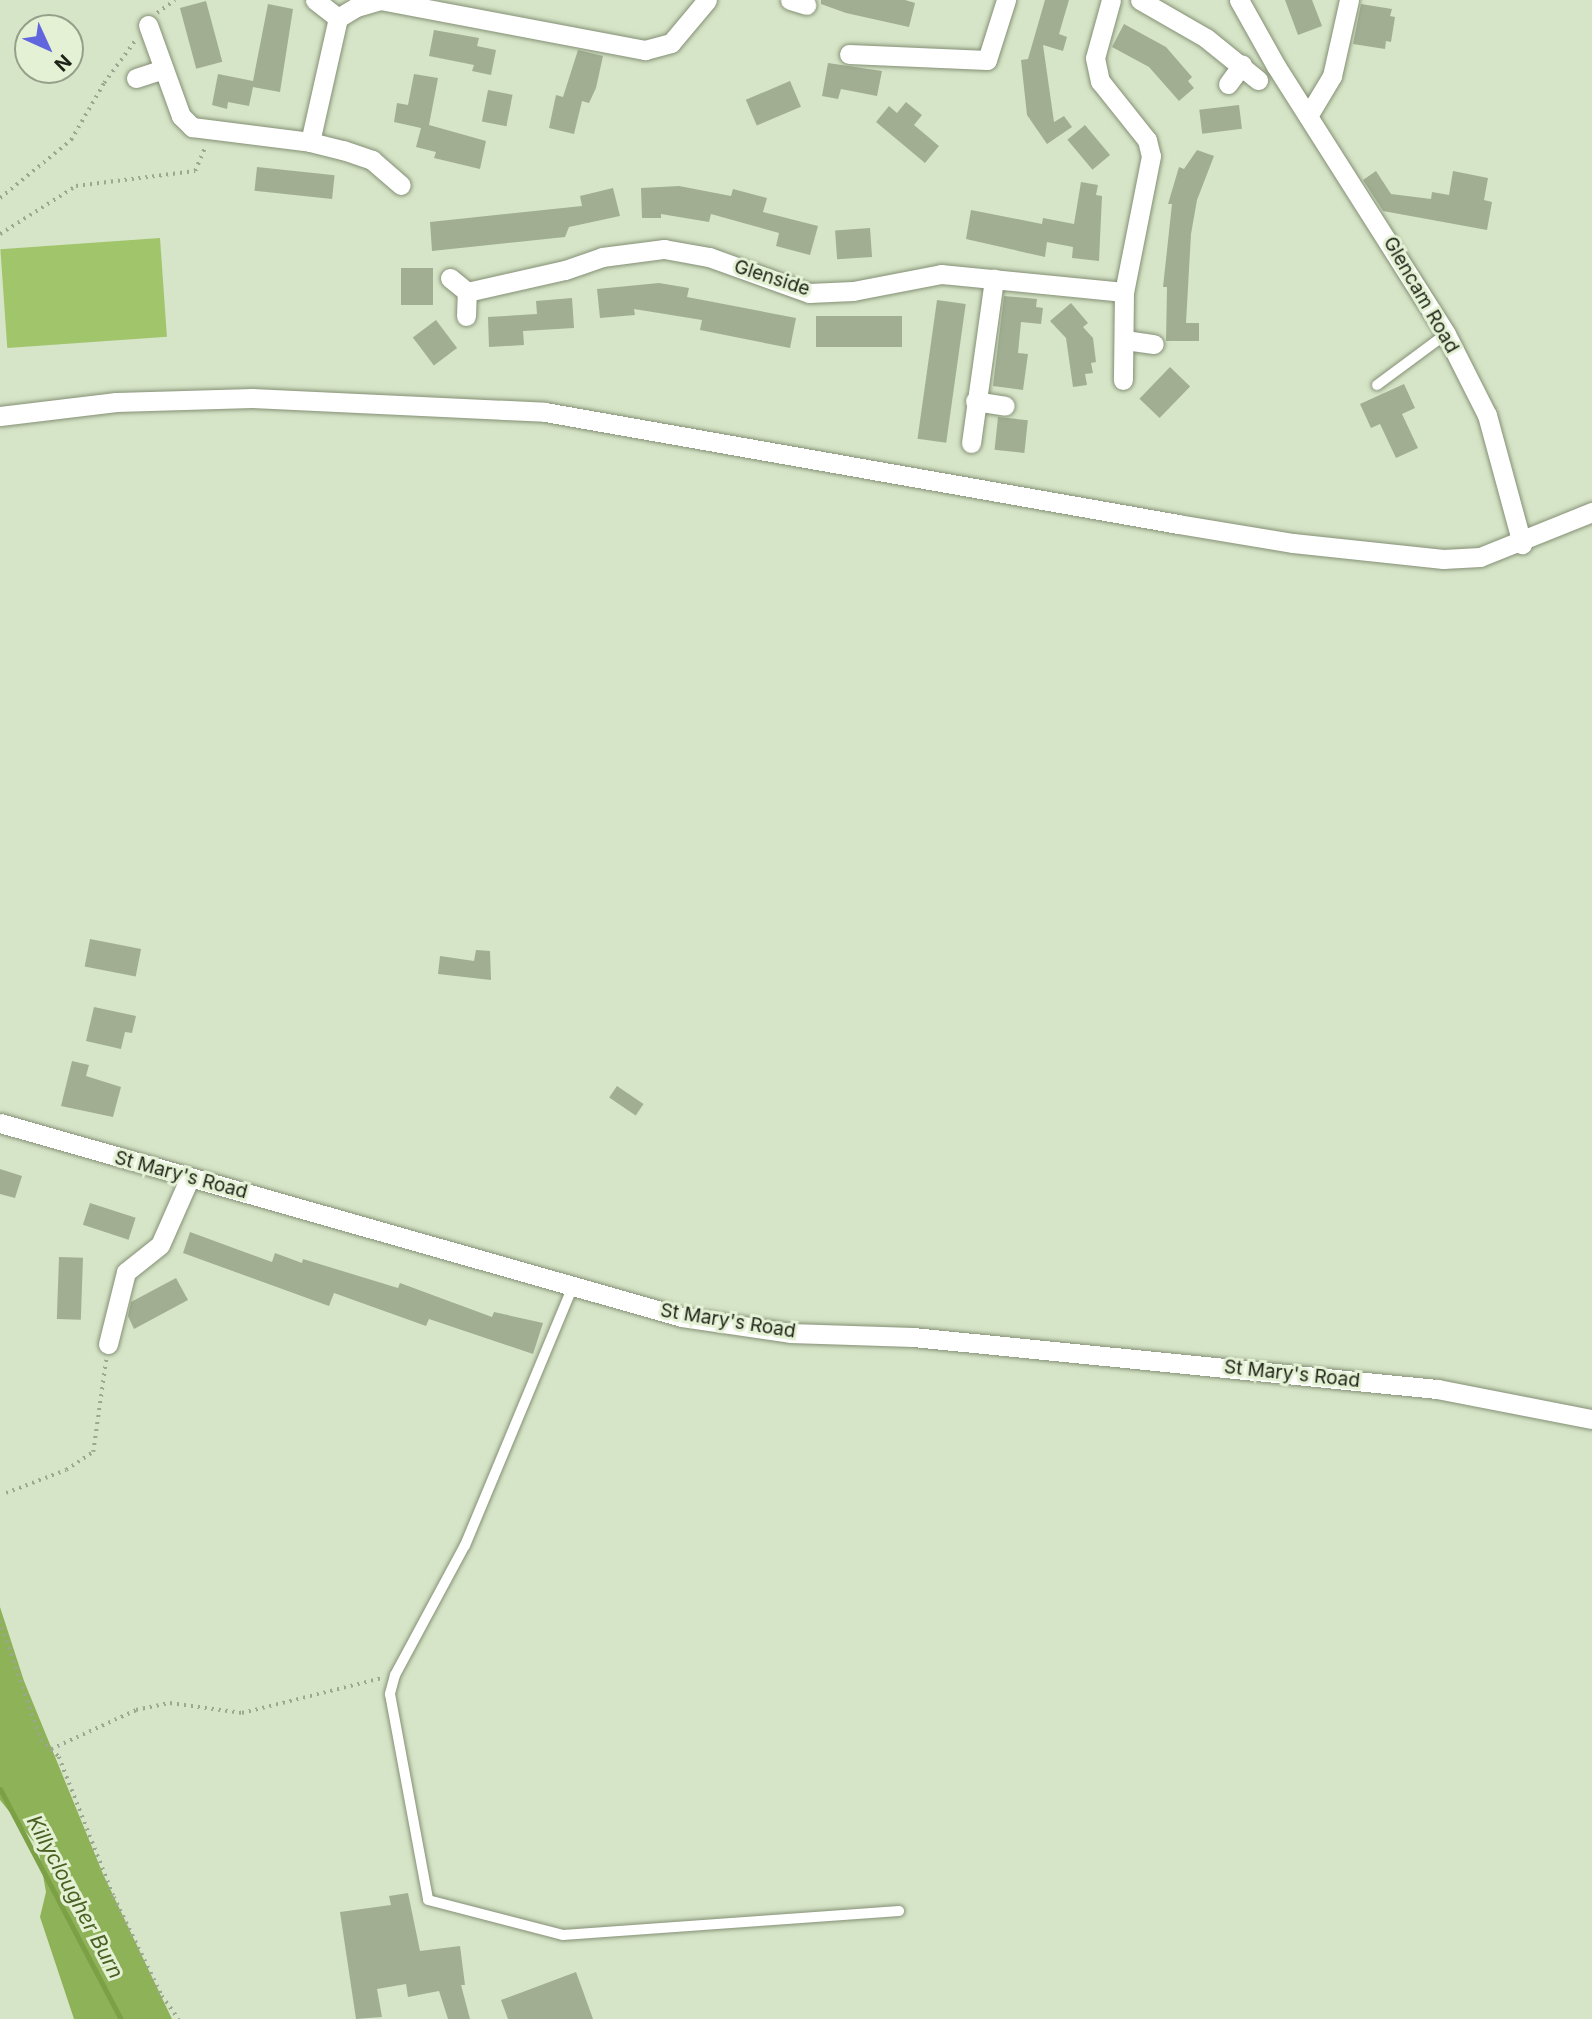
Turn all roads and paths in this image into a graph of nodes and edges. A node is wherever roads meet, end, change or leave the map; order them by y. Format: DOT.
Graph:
graph roads {
  1 [pos="175,0"];
  2 [pos="315,0"];
  3 [pos="707,0"];
  4 [pos="1006,0"];
  5 [pos="1111,0"];
  6 [pos="1140,0"];
  7 [pos="1240,0"];
  8 [pos="1349,0"];
  9 [pos="338,18"];
  10 [pos="148,25"];
  11 [pos="849,54"];
  12 [pos="1242,65"];
  13 [pos="164,69"];
  14 [pos="136,78"];
  15 [pos="1258,80"];
  16 [pos="1228,84"];
  17 [pos="1308,116"];
  18 [pos="212,132"];
  19 [pos="310,142"];
  20 [pos="401,185"];
  21 [pos="0,198"];
  22 [pos="0,233"];
  23 [pos="450,278"];
  24 [pos="994,279"];
  25 [pos="467,292"];
  26 [pos="1124,292"];
  27 [pos="466,316"];
  28 [pos="1446,334"];
  29 [pos="1125,340"];
  30 [pos="1154,344"];
  31 [pos="1124,380"];
  32 [pos="1377,385"];
  33 [pos="975,401"];
  34 [pos="1005,406"];
  35 [pos="0,416"];
  36 [pos="971,443"];
  37 [pos="1592,512"];
  38 [pos="1522,544"];
  39 [pos="0,1123"];
  40 [pos="190,1178"];
  41 [pos="573,1286"];
  42 [pos="108,1344"];
  43 [pos="1592,1419"];
  44 [pos="6,1493"];
  45 [pos="0,1621"];
  46 [pos="395,1675"];
  47 [pos="50,1749"];
  48 [pos="899,1911"];
  49 [pos="179,2019"];
  1 -- 10 [label="path"];
  2 -- 9 [label="street"];
  3 -- 9 [label="street"];
  4 -- 11 [label="street"];
  5 -- 26 [label="street"];
  6 -- 12 [label="street"];
  7 -- 17 [label="street, Glencam Road"];
  8 -- 17 [label="street"];
  9 -- 19 [label="street"];
  10 -- 13 [label="street"];
  10 -- 21 [label="path"];
  12 -- 15 [label="street"];
  12 -- 16 [label="street"];
  13 -- 14 [label="street"];
  13 -- 18 [label="street"];
  17 -- 28 [label="street, Glencam Road"];
  18 -- 19 [label="street"];
  18 -- 22 [label="path"];
  19 -- 20 [label="street"];
  23 -- 25 [label="street"];
  24 -- 25 [label="street, Glenside"];
  24 -- 26 [label="street, Glenside"];
  24 -- 33 [label="street"];
  25 -- 27 [label="street"];
  26 -- 29 [label="street"];
  28 -- 32 [label="lane"];
  28 -- 38 [label="street, Glencam Road"];
  29 -- 30 [label="street"];
  29 -- 31 [label="street"];
  33 -- 34 [label="street"];
  33 -- 36 [label="street"];
  35 -- 38 [label="street"];
  37 -- 38 [label="street"];
  39 -- 40 [label="street, St Mary's Road"];
  40 -- 41 [label="street, St Mary's Road"];
  40 -- 42 [label="street"];
  41 -- 43 [label="street, St Mary's Road"];
  41 -- 46 [label="lane"];
  42 -- 44 [label="path"];
  45 -- 47 [label="path"];
  46 -- 47 [label="path"];
  46 -- 48 [label="lane"];
  47 -- 49 [label="path"];
}
